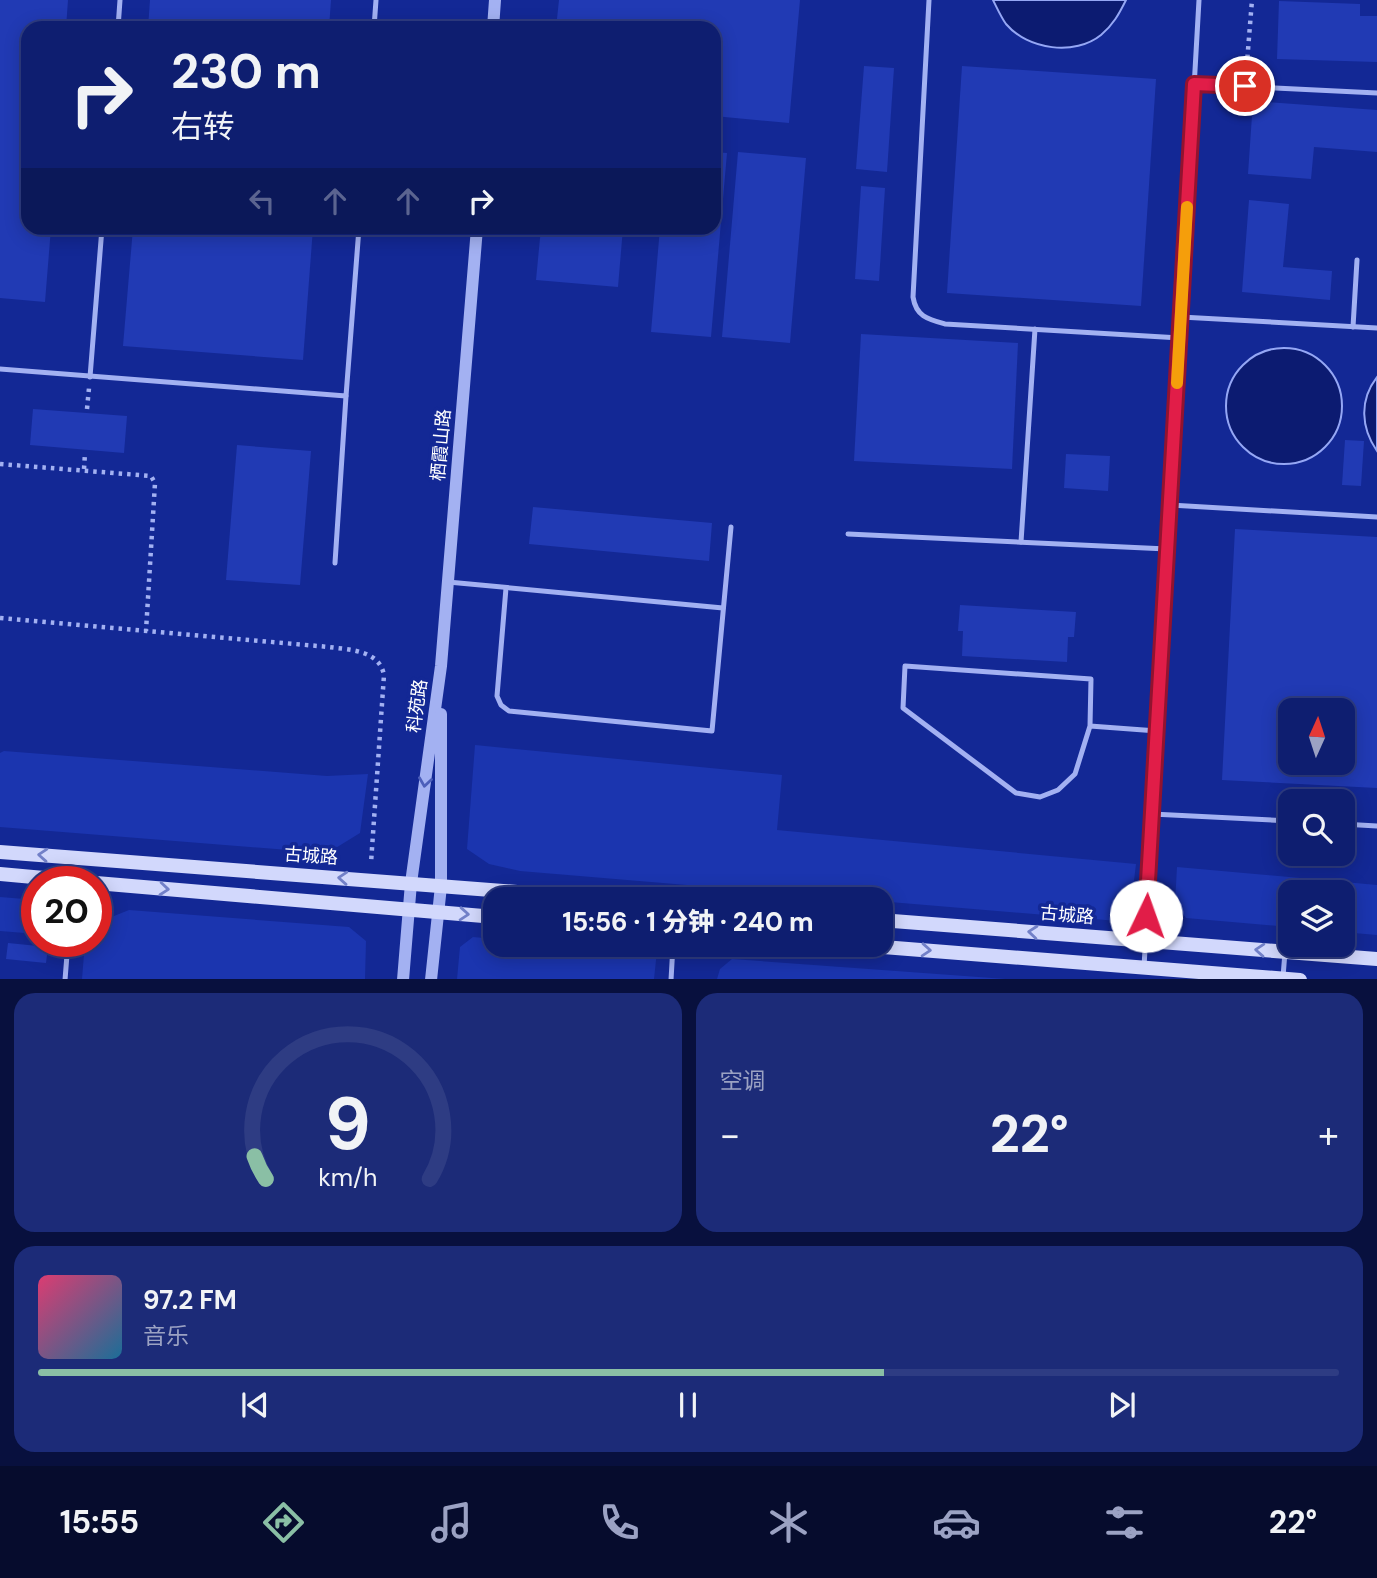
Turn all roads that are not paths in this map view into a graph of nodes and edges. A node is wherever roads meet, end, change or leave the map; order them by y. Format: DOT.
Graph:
graph roads {
  1 [pos="120,0"];
  2 [pos="376,0"];
  3 [pos="495,0"];
  4 [pos="929,0"];
  5 [pos="1199,0"];
  6 [pos="118,21"];
  7 [pos="374,21"];
  8 [pos="494,21"];
  9 [pos="1194,84"];
  10 [pos="1377,93"];
  11 [pos="101,235"];
  12 [pos="358,235"];
  13 [pos="476,235"];
  14 [pos="1357,260"];
  15 [pos="1181,317"];
  16 [pos="1353,327"];
  17 [pos="1377,328"];
  18 [pos="1035,329"];
  19 [pos="1180,338"];
  20 [pos="0,369"];
  21 [pos="90,377"];
  22 [pos="346,396"];
  23 [pos="1170,505"];
  24 [pos="1377,517"];
  25 [pos="731,527"];
  26 [pos="848,534"];
  27 [pos="1021,542"];
  28 [pos="1167,549"];
  29 [pos="335,563"];
  30 [pos="448,582"];
  31 [pos="506,588"];
  32 [pos="723,608"];
  33 [pos="440,666"];
  34 [pos="1090,726"];
  35 [pos="1157,731"];
  36 [pos="1152,814"];
  37 [pos="1278,820"];
  38 [pos="1355,825"];
  39 [pos="1377,826"];
  40 [pos="0,852"];
  41 [pos="75,858"];
  42 [pos="76,866"];
  43 [pos="0,874"];
  44 [pos="21,876"];
  45 [pos="411,883"];
  46 [pos="112,884"];
  47 [pos="441,886"];
  48 [pos="483,889"];
  49 [pos="409,910"];
  50 [pos="438,912"];
  51 [pos="483,916"];
  52 [pos="893,921"];
  53 [pos="1145,941"];
  54 [pos="893,948"];
  55 [pos="1278,951"];
  56 [pos="67,957"];
  57 [pos="672,957"];
  58 [pos="1285,957"];
  59 [pos="1351,957"];
  60 [pos="1377,959"];
  61 [pos="1143,967"];
  62 [pos="65,979"];
  63 [pos="403,979"];
  64 [pos="431,979"];
  65 [pos="671,979"];
  66 [pos="1283,979"];
  67 [pos="1300,979"];
  1 -- 6 [label="lane"];
  2 -- 7 [label="lane"];
  3 -- 8 [label="street"];
  4 -- 18 [label="lane"];
  5 -- 9 [label="lane"];
  9 -- 10 [label="lane"];
  9 -- 15 [label="lane"];
  11 -- 21 [label="lane"];
  12 -- 22 [label="lane"];
  13 -- 30 [label="street, 栖霞山路"];
  14 -- 16 [label="lane"];
  15 -- 16 [label="lane"];
  15 -- 19 [label="lane"];
  16 -- 17 [label="lane"];
  18 -- 19 [label="lane"];
  18 -- 27 [label="lane"];
  19 -- 23 [label="lane"];
  20 -- 21 [label="lane"];
  21 -- 22 [label="lane"];
  22 -- 29 [label="lane"];
  23 -- 24 [label="lane"];
  23 -- 28 [label="lane"];
  25 -- 32 [label="lane"];
  26 -- 27 [label="lane"];
  27 -- 28 [label="lane"];
  28 -- 35 [label="lane"];
  30 -- 31 [label="lane"];
  30 -- 33 [label="street, 栖霞山路"];
  31 -- 32 [label="lane"];
  31 -- 32 [label="lane"];
  33 -- 45 [label="street, 科苑路, one-way"];
  33 -- 47 [label="street, 科苑路"];
  34 -- 34 [label="lane"];
  34 -- 35 [label="lane"];
  35 -- 36 [label="lane"];
  36 -- 37 [label="lane"];
  36 -- 53 [label="lane"];
  38 -- 39 [label="lane"];
  41 -- 40 [label="main road, 古城路, one-way"];
  41 -- 42 [label="lane"];
  45 -- 41 [label="main road, 古城路, one-way"];
  43 -- 44 [label="main road"];
  45 -- 47 [label="main road, 古城路"];
  45 -- 49 [label="street, 科苑路"];
  46 -- 49 [label="main road, one-way"];
  47 -- 48 [label="main road, 古城路"];
  47 -- 50 [label="street, 科苑路"];
  49 -- 50 [label="main road"];
  49 -- 63 [label="street, 科苑路"];
  50 -- 51 [label="main road, one-way"];
  50 -- 64 [label="street, 科苑路"];
  53 -- 52 [label="main road, 古城路, one-way"];
  55 -- 53 [label="main road, 古城路, one-way"];
  53 -- 61 [label="lane"];
  54 -- 61 [label="main road, one-way"];
  56 -- 62 [label="lane"];
  57 -- 65 [label="lane"];
  58 -- 66 [label="lane"];
  59 -- 60 [label="main road, 古城路"];
  61 -- 66 [label="main road"];
  66 -- 67 [label="main road"];
}
